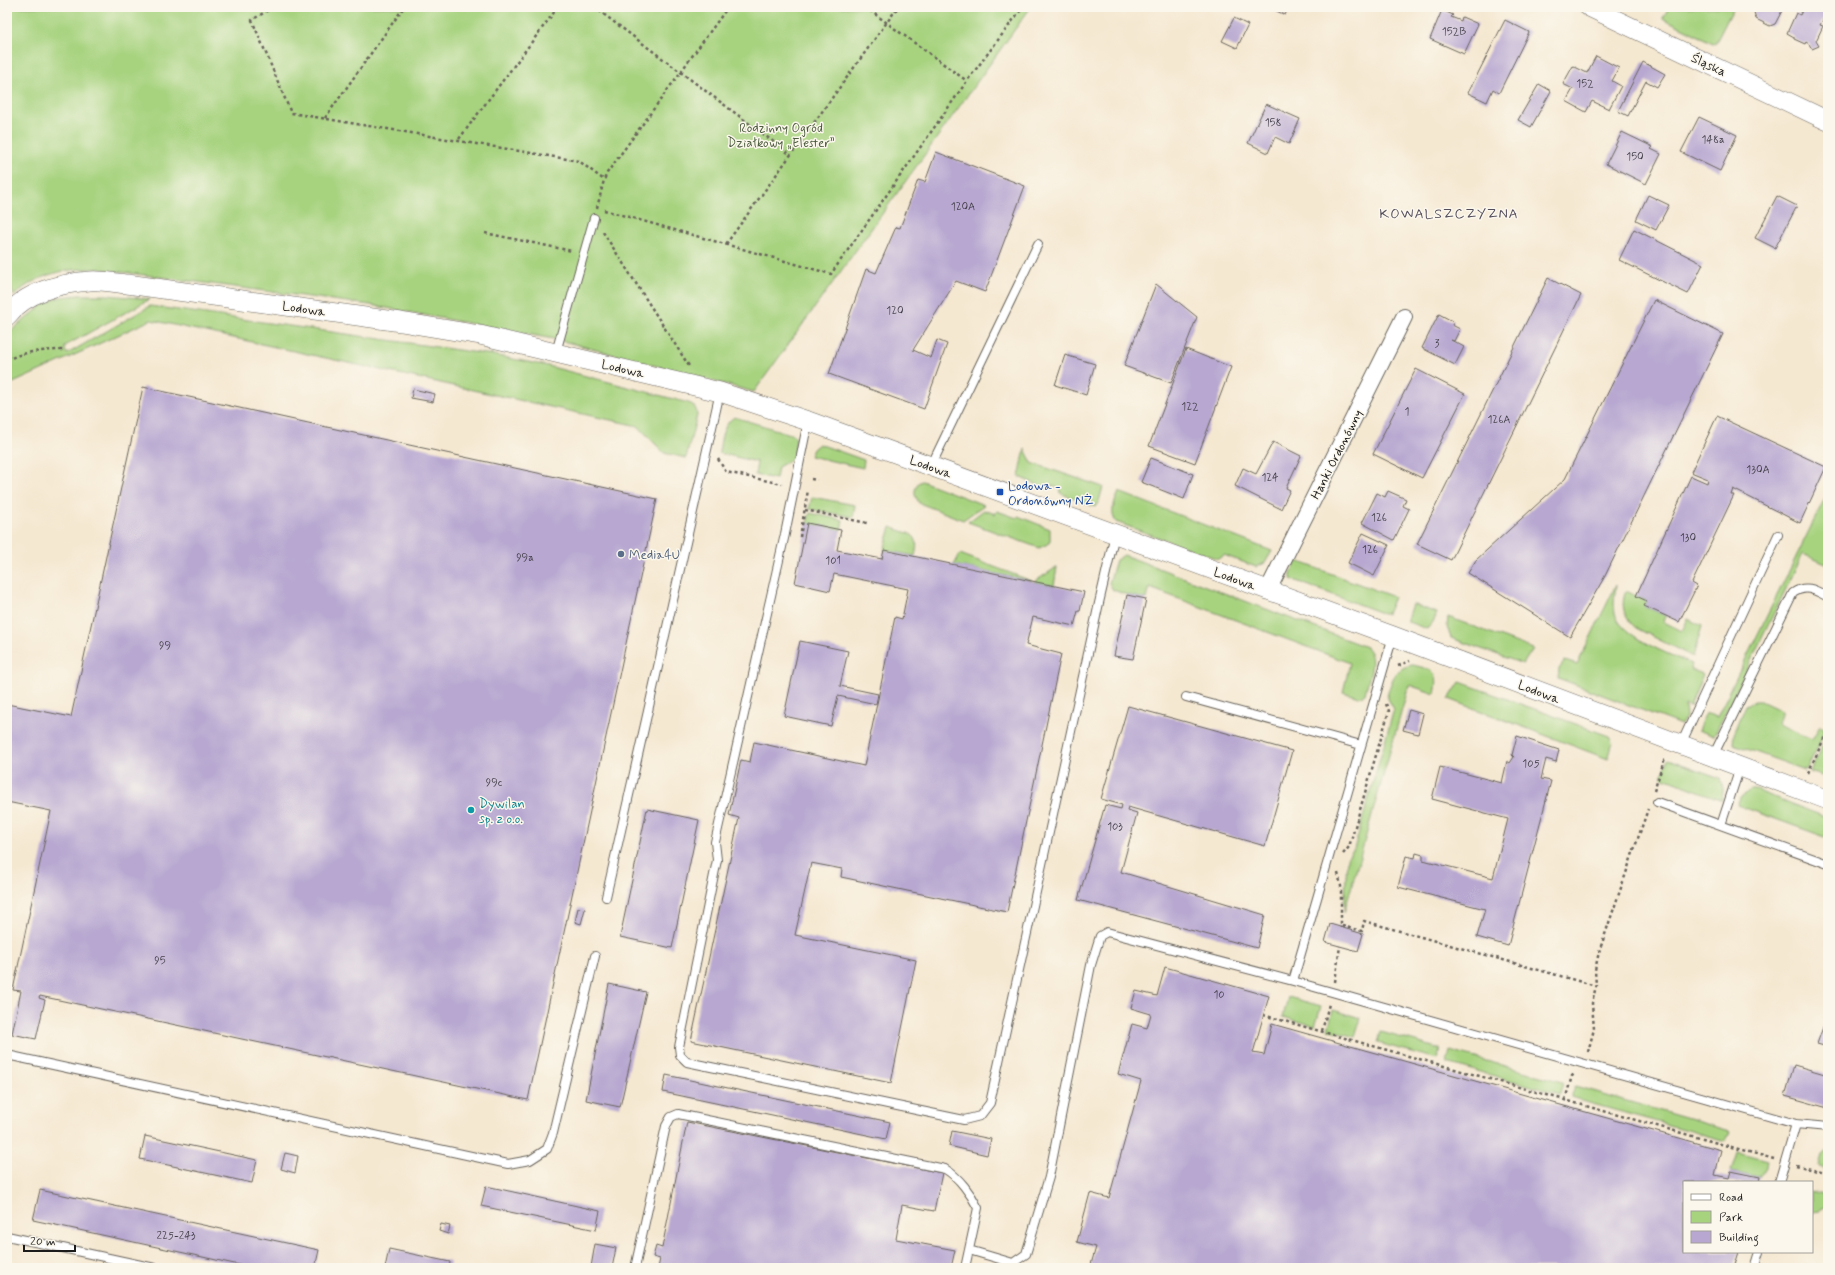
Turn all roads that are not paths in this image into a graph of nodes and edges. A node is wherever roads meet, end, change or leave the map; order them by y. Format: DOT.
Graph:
graph roads {
  1 [pos="1590,7"];
  2 [pos="1828,121"];
  3 [pos="594,218"];
  4 [pos="1038,244"];
  5 [pos="9,309"];
  6 [pos="1404,317"];
  7 [pos="556,352"];
  8 [pos="712,390"];
  9 [pos="808,421"];
  10 [pos="932,466"];
  11 [pos="1115,534"];
  12 [pos="1778,535"];
  13 [pos="1268,590"];
  14 [pos="1828,597"];
  15 [pos="1393,636"];
  16 [pos="1186,696"];
  17 [pos="1361,745"];
  18 [pos="1673,750"];
  19 [pos="1713,756"];
  20 [pos="1740,766"];
  21 [pos="1827,798"];
  22 [pos="1654,799"];
  23 [pos="1721,825"];
  24 [pos="1828,864"];
  25 [pos="606,897"];
  26 [pos="595,956"];
  27 [pos="1293,981"];
  28 [pos="7,1055"];
  29 [pos="1796,1124"];
  30 [pos="1828,1127"];
  31 [pos="1779,1181"];
  32 [pos="7,1236"];
  33 [pos="969,1250"];
  34 [pos="1759,1253"];
  35 [pos="1013,1265"];
  36 [pos="155,1268"];
  37 [pos="635,1268"];
  38 [pos="965,1268"];
  39 [pos="1754,1268"];
  1 -- 2 [label="street, Śląska"];
  3 -- 7 [label="lane"];
  4 -- 10 [label="lane"];
  5 -- 7 [label="street, Lodowa"];
  6 -- 13 [label="street, Hanki Ordonówny"];
  7 -- 8 [label="street, Lodowa"];
  8 -- 9 [label="street, Lodowa"];
  8 -- 25 [label="lane"];
  9 -- 10 [label="street, Lodowa"];
  9 -- 11 [label="lane"];
  10 -- 11 [label="street, Lodowa"];
  11 -- 13 [label="street, Lodowa"];
  12 -- 18 [label="lane"];
  13 -- 15 [label="street, Lodowa"];
  14 -- 19 [label="lane"];
  15 -- 17 [label="lane"];
  15 -- 18 [label="street, Lodowa"];
  16 -- 17 [label="lane"];
  17 -- 27 [label="lane"];
  18 -- 19 [label="street, Lodowa"];
  19 -- 20 [label="street, Lodowa"];
  20 -- 21 [label="street, Lodowa"];
  20 -- 23 [label="lane"];
  22 -- 23 [label="lane"];
  23 -- 24 [label="lane"];
  26 -- 28 [label="lane"];
  27 -- 29 [label="lane"];
  27 -- 35 [label="lane"];
  29 -- 30 [label="lane"];
  29 -- 31 [label="lane"];
  32 -- 36 [label="lane"];
  33 -- 35 [label="lane"];
  33 -- 37 [label="lane"];
  33 -- 38 [label="lane"];
  34 -- 39 [label="lane"];
}
